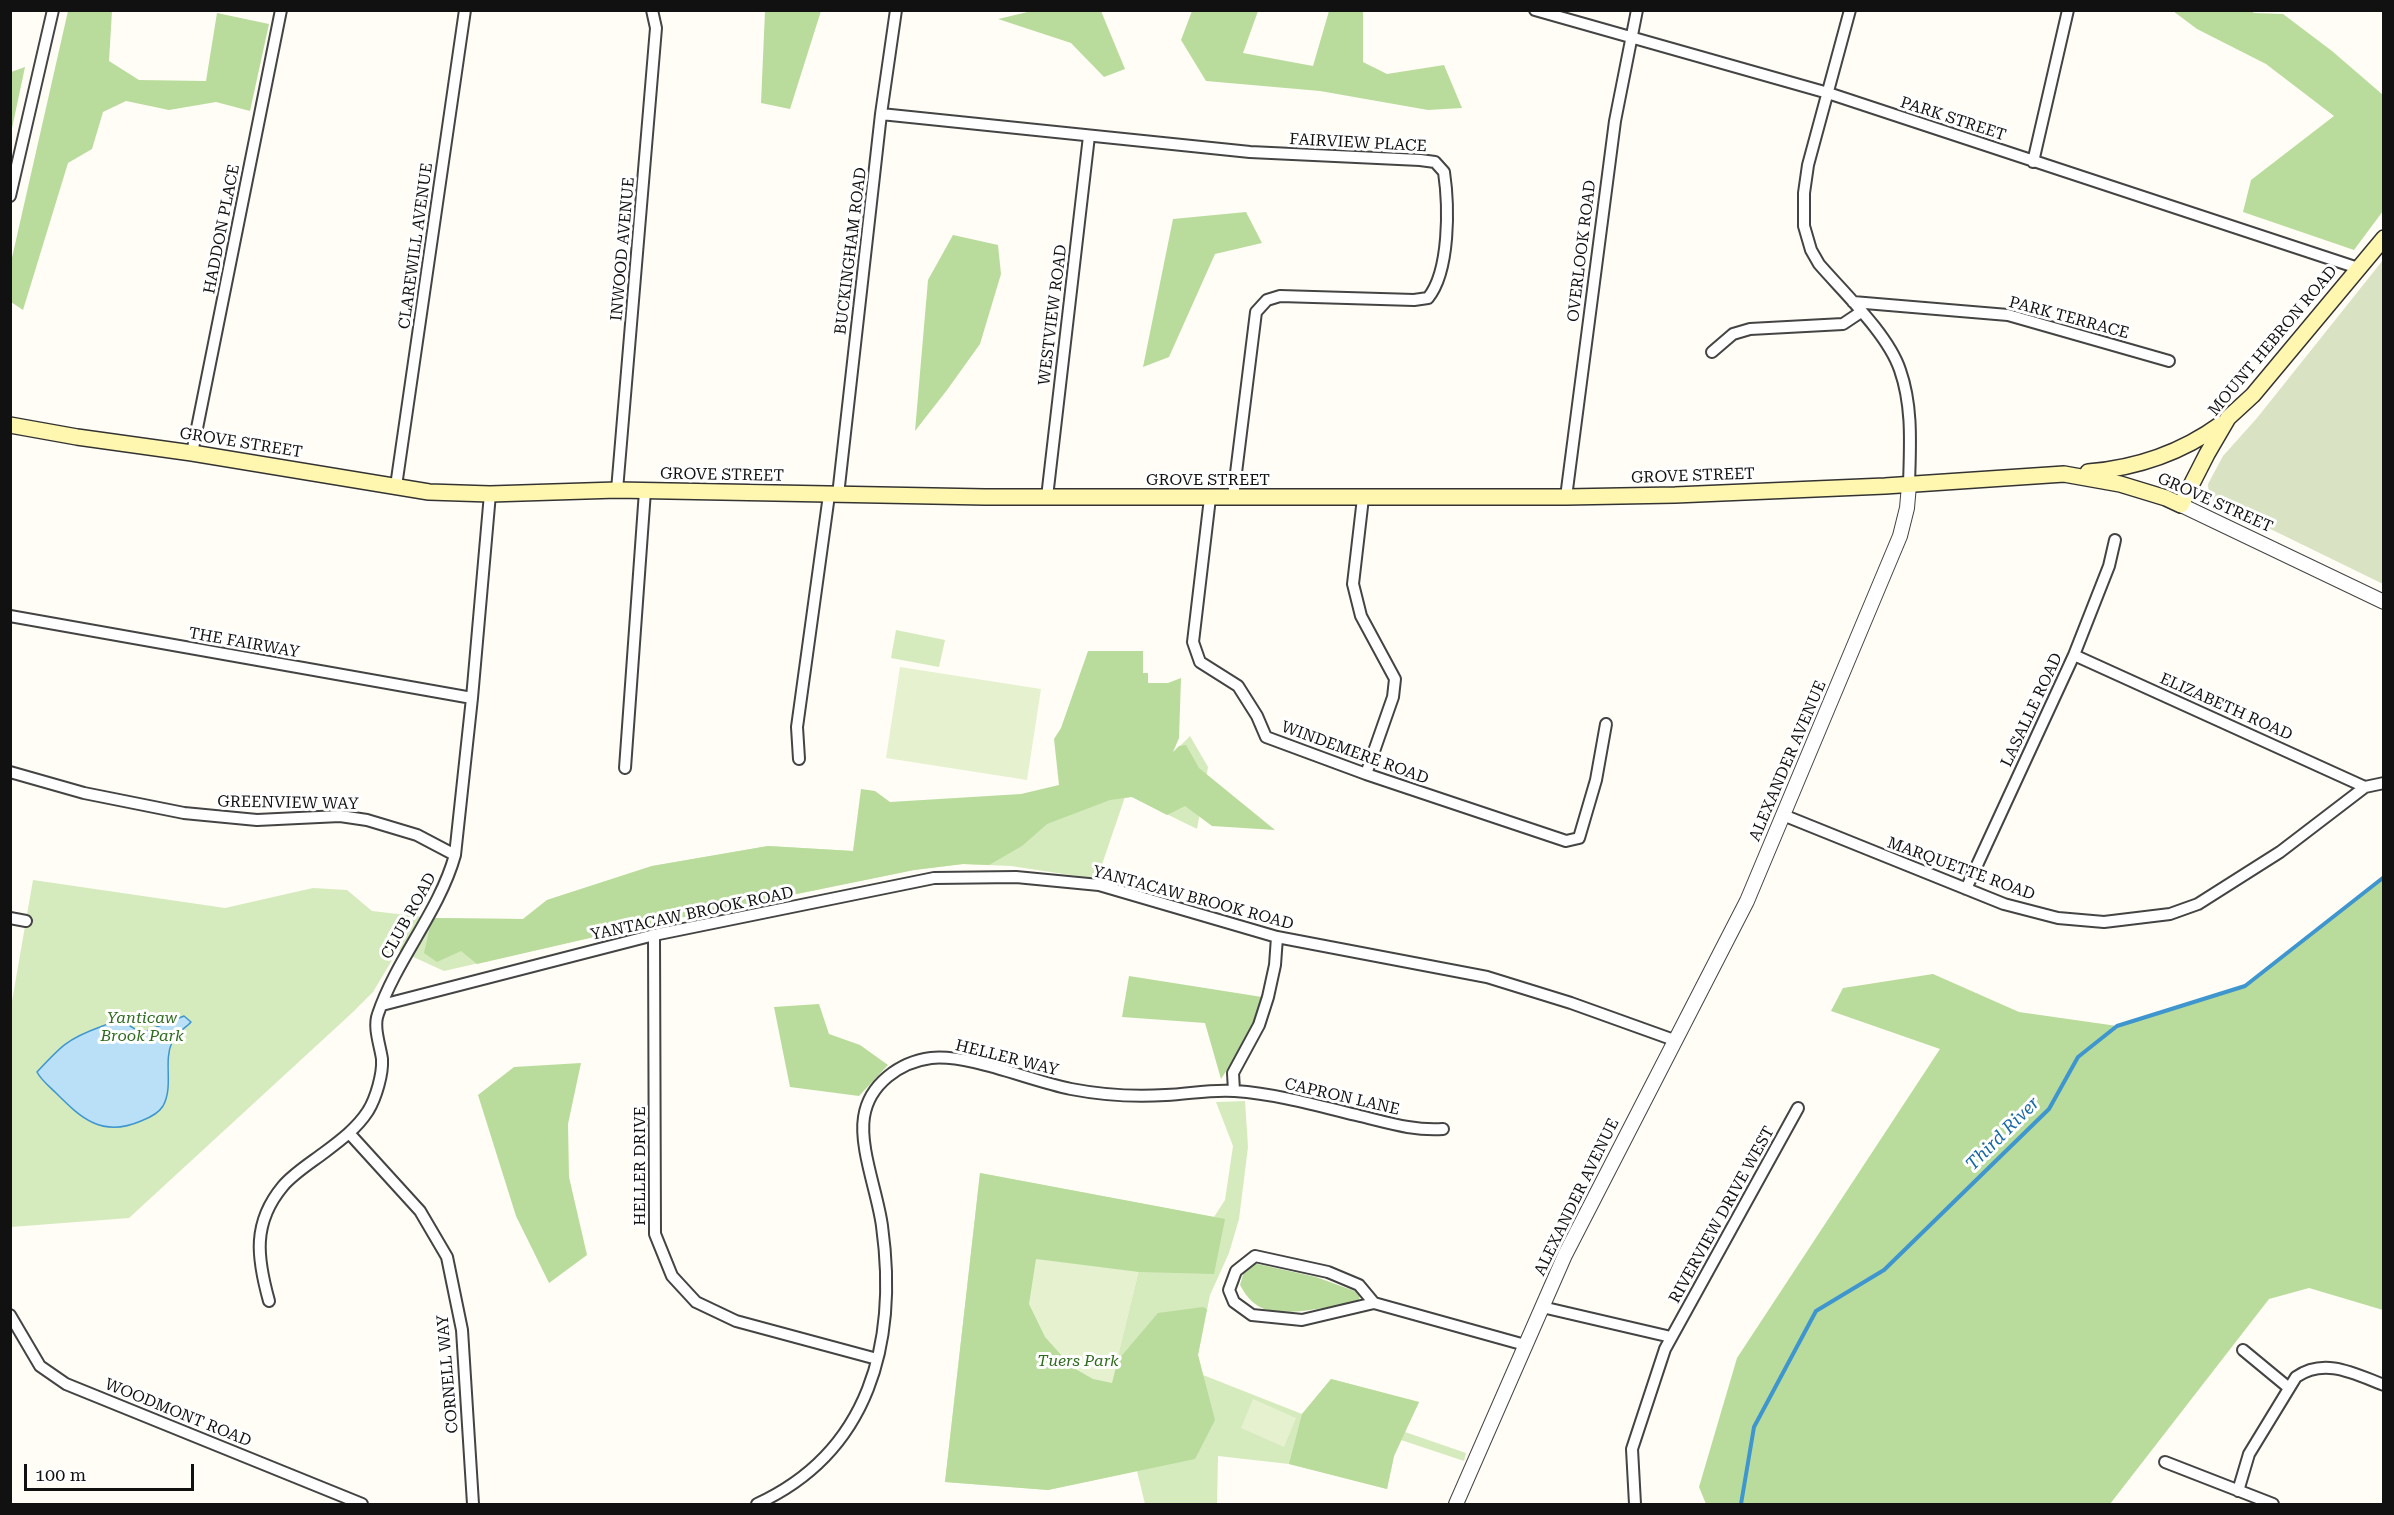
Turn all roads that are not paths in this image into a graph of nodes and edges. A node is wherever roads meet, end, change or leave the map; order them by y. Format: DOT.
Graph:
graph roads {
  1 [pos="53,10"];
  2 [pos="281,10"];
  3 [pos="465,10"];
  4 [pos="652,10"];
  5 [pos="896,10"];
  6 [pos="1535,10"];
  7 [pos="1637,10"];
  8 [pos="1850,10"];
  9 [pos="2068,10"];
  10 [pos="1630,37"];
  11 [pos="1828,93"];
  12 [pos="881,114"];
  13 [pos="1089,136"];
  14 [pos="2033,162"];
  15 [pos="10,196"];
  16 [pos="2384,237"];
  17 [pos="2358,268"];
  18 [pos="1853,302"];
  19 [pos="1861,312"];
  20 [pos="1712,352"];
  21 [pos="2169,361"];
  22 [pos="2228,418"];
  23 [pos="10,425"];
  24 [pos="192,453"];
  25 [pos="2064,474"];
  26 [pos="1909,485"];
  27 [pos="396,486"];
  28 [pos="617,490"];
  29 [pos="645,491"];
  30 [pos="490,494"];
  31 [pos="833,495"];
  32 [pos="1047,497"];
  33 [pos="1233,497"];
  34 [pos="1566,497"];
  35 [pos="1210,498"];
  36 [pos="1363,498"];
  37 [pos="2181,505"];
  38 [pos="2115,540"];
  39 [pos="2384,602"];
  40 [pos="10,616"];
  41 [pos="2074,655"];
  42 [pos="472,698"];
  43 [pos="1606,724"];
  44 [pos="799,759"];
  45 [pos="625,768"];
  46 [pos="10,771"];
  47 [pos="1366,774"];
  48 [pos="2384,783"];
  49 [pos="2366,787"];
  50 [pos="1783,815"];
  51 [pos="455,855"];
  52 [pos="1965,889"];
  53 [pos="10,918"];
  54 [pos="26,921"];
  55 [pos="654,935"];
  56 [pos="1276,937"];
  57 [pos="382,1005"];
  58 [pos="1674,1040"];
  59 [pos="1234,1091"];
  60 [pos="1798,1108"];
  61 [pos="1443,1129"];
  62 [pos="349,1133"];
  63 [pos="269,1302"];
  64 [pos="1374,1304"];
  65 [pos="1542,1307"];
  66 [pos="10,1315"];
  67 [pos="1671,1337"];
  68 [pos="1525,1345"];
  69 [pos="2243,1350"];
  70 [pos="877,1359"];
  71 [pos="2384,1385"];
  72 [pos="2289,1388"];
  73 [pos="2165,1462"];
  74 [pos="2238,1491"];
  75 [pos="362,1504"];
  76 [pos="473,1504"];
  77 [pos="757,1504"];
  78 [pos="1456,1504"];
  79 [pos="1635,1504"];
  80 [pos="2273,1504"];
  1 -- 15 [label="street"];
  2 -- 24 [label="street, HADDON PLACE"];
  3 -- 27 [label="street, CLAREWILL AVENUE"];
  4 -- 28 [label="street, INWOOD AVENUE"];
  5 -- 12 [label="street, BUCKINGHAM ROAD"];
  6 -- 10 [label="street, PARK STREET"];
  7 -- 10 [label="street, OVERLOOK ROAD"];
  8 -- 11 [label="street, ALEXANDER AVENUE"];
  9 -- 14 [label="street"];
  10 -- 11 [label="street, PARK STREET"];
  10 -- 34 [label="street, OVERLOOK ROAD"];
  11 -- 14 [label="street, PARK STREET"];
  11 -- 18 [label="street, ALEXANDER AVENUE"];
  12 -- 13 [label="street, FAIRVIEW PLACE"];
  12 -- 31 [label="street, BUCKINGHAM ROAD"];
  13 -- 32 [label="street, WESTVIEW ROAD"];
  13 -- 33 [label="street, FAIRVIEW PLACE"];
  14 -- 17 [label="street, PARK STREET"];
  16 -- 17 [label="main road, MOUNT HEBRON ROAD"];
  17 -- 22 [label="main road, MOUNT HEBRON ROAD"];
  18 -- 19 [label="street, ALEXANDER AVENUE"];
  18 -- 21 [label="street, PARK TERRACE"];
  19 -- 20 [label="street"];
  19 -- 26 [label="street, ALEXANDER AVENUE"];
  22 -- 25 [label="main road"];
  22 -- 37 [label="main road, MOUNT HEBRON ROAD"];
  23 -- 24 [label="main road, GROVE STREET"];
  24 -- 27 [label="main road, GROVE STREET"];
  25 -- 26 [label="main road, GROVE STREET"];
  25 -- 37 [label="main road, GROVE STREET"];
  26 -- 34 [label="main road, GROVE STREET"];
  26 -- 50 [label="street, ALEXANDER AVENUE"];
  27 -- 30 [label="main road, GROVE STREET"];
  28 -- 29 [label="main road, GROVE STREET"];
  28 -- 30 [label="main road, GROVE STREET"];
  29 -- 31 [label="main road, GROVE STREET"];
  29 -- 45 [label="street"];
  30 -- 42 [label="street, CLUB ROAD"];
  31 -- 32 [label="main road, GROVE STREET"];
  31 -- 44 [label="street, BUCKINGHAM ROAD"];
  32 -- 35 [label="main road, GROVE STREET"];
  33 -- 35 [label="main road, GROVE STREET"];
  33 -- 36 [label="main road, GROVE STREET"];
  34 -- 36 [label="main road, GROVE STREET"];
  35 -- 47 [label="street, WINDEMERE ROAD"];
  36 -- 47 [label="street"];
  37 -- 39 [label="street, GROVE STREET"];
  38 -- 41 [label="street, LASALLE ROAD"];
  40 -- 42 [label="street, THE FAIRWAY"];
  41 -- 49 [label="street, ELIZABETH ROAD"];
  41 -- 52 [label="street, LASALLE ROAD"];
  42 -- 51 [label="street, CLUB ROAD"];
  43 -- 47 [label="street, WINDEMERE ROAD"];
  46 -- 51 [label="street, GREENVIEW WAY"];
  48 -- 49 [label="street, MARQUETTE ROAD"];
  49 -- 52 [label="street, MARQUETTE ROAD"];
  50 -- 52 [label="street, MARQUETTE ROAD"];
  50 -- 58 [label="street, ALEXANDER AVENUE"];
  51 -- 57 [label="street, CLUB ROAD"];
  53 -- 54 [label="street"];
  55 -- 56 [label="street, YANTACAW BROOK ROAD"];
  55 -- 57 [label="street, YANTACAW BROOK ROAD"];
  55 -- 70 [label="street, HELLER DRIVE"];
  56 -- 58 [label="street, YANTACAW BROOK ROAD"];
  56 -- 59 [label="street"];
  57 -- 62 [label="street, CLUB ROAD"];
  58 -- 65 [label="street, ALEXANDER AVENUE"];
  59 -- 61 [label="street, CAPRON LANE"];
  59 -- 70 [label="street, HELLER WAY"];
  60 -- 67 [label="street, RIVERVIEW DRIVE WEST"];
  62 -- 63 [label="street, CLUB ROAD"];
  62 -- 76 [label="street, CORNELL WAY"];
  64 -- 64 [label="street"];
  64 -- 68 [label="street"];
  65 -- 67 [label="street"];
  65 -- 68 [label="street, ALEXANDER AVENUE"];
  66 -- 75 [label="street, WOODMONT ROAD"];
  67 -- 79 [label="street, RIVERVIEW DRIVE WEST"];
  68 -- 78 [label="street, ALEXANDER AVENUE"];
  69 -- 72 [label="street"];
  70 -- 77 [label="street, HELLER WAY"];
  71 -- 72 [label="street"];
  72 -- 74 [label="street"];
  73 -- 74 [label="street"];
  74 -- 80 [label="street"];
}
